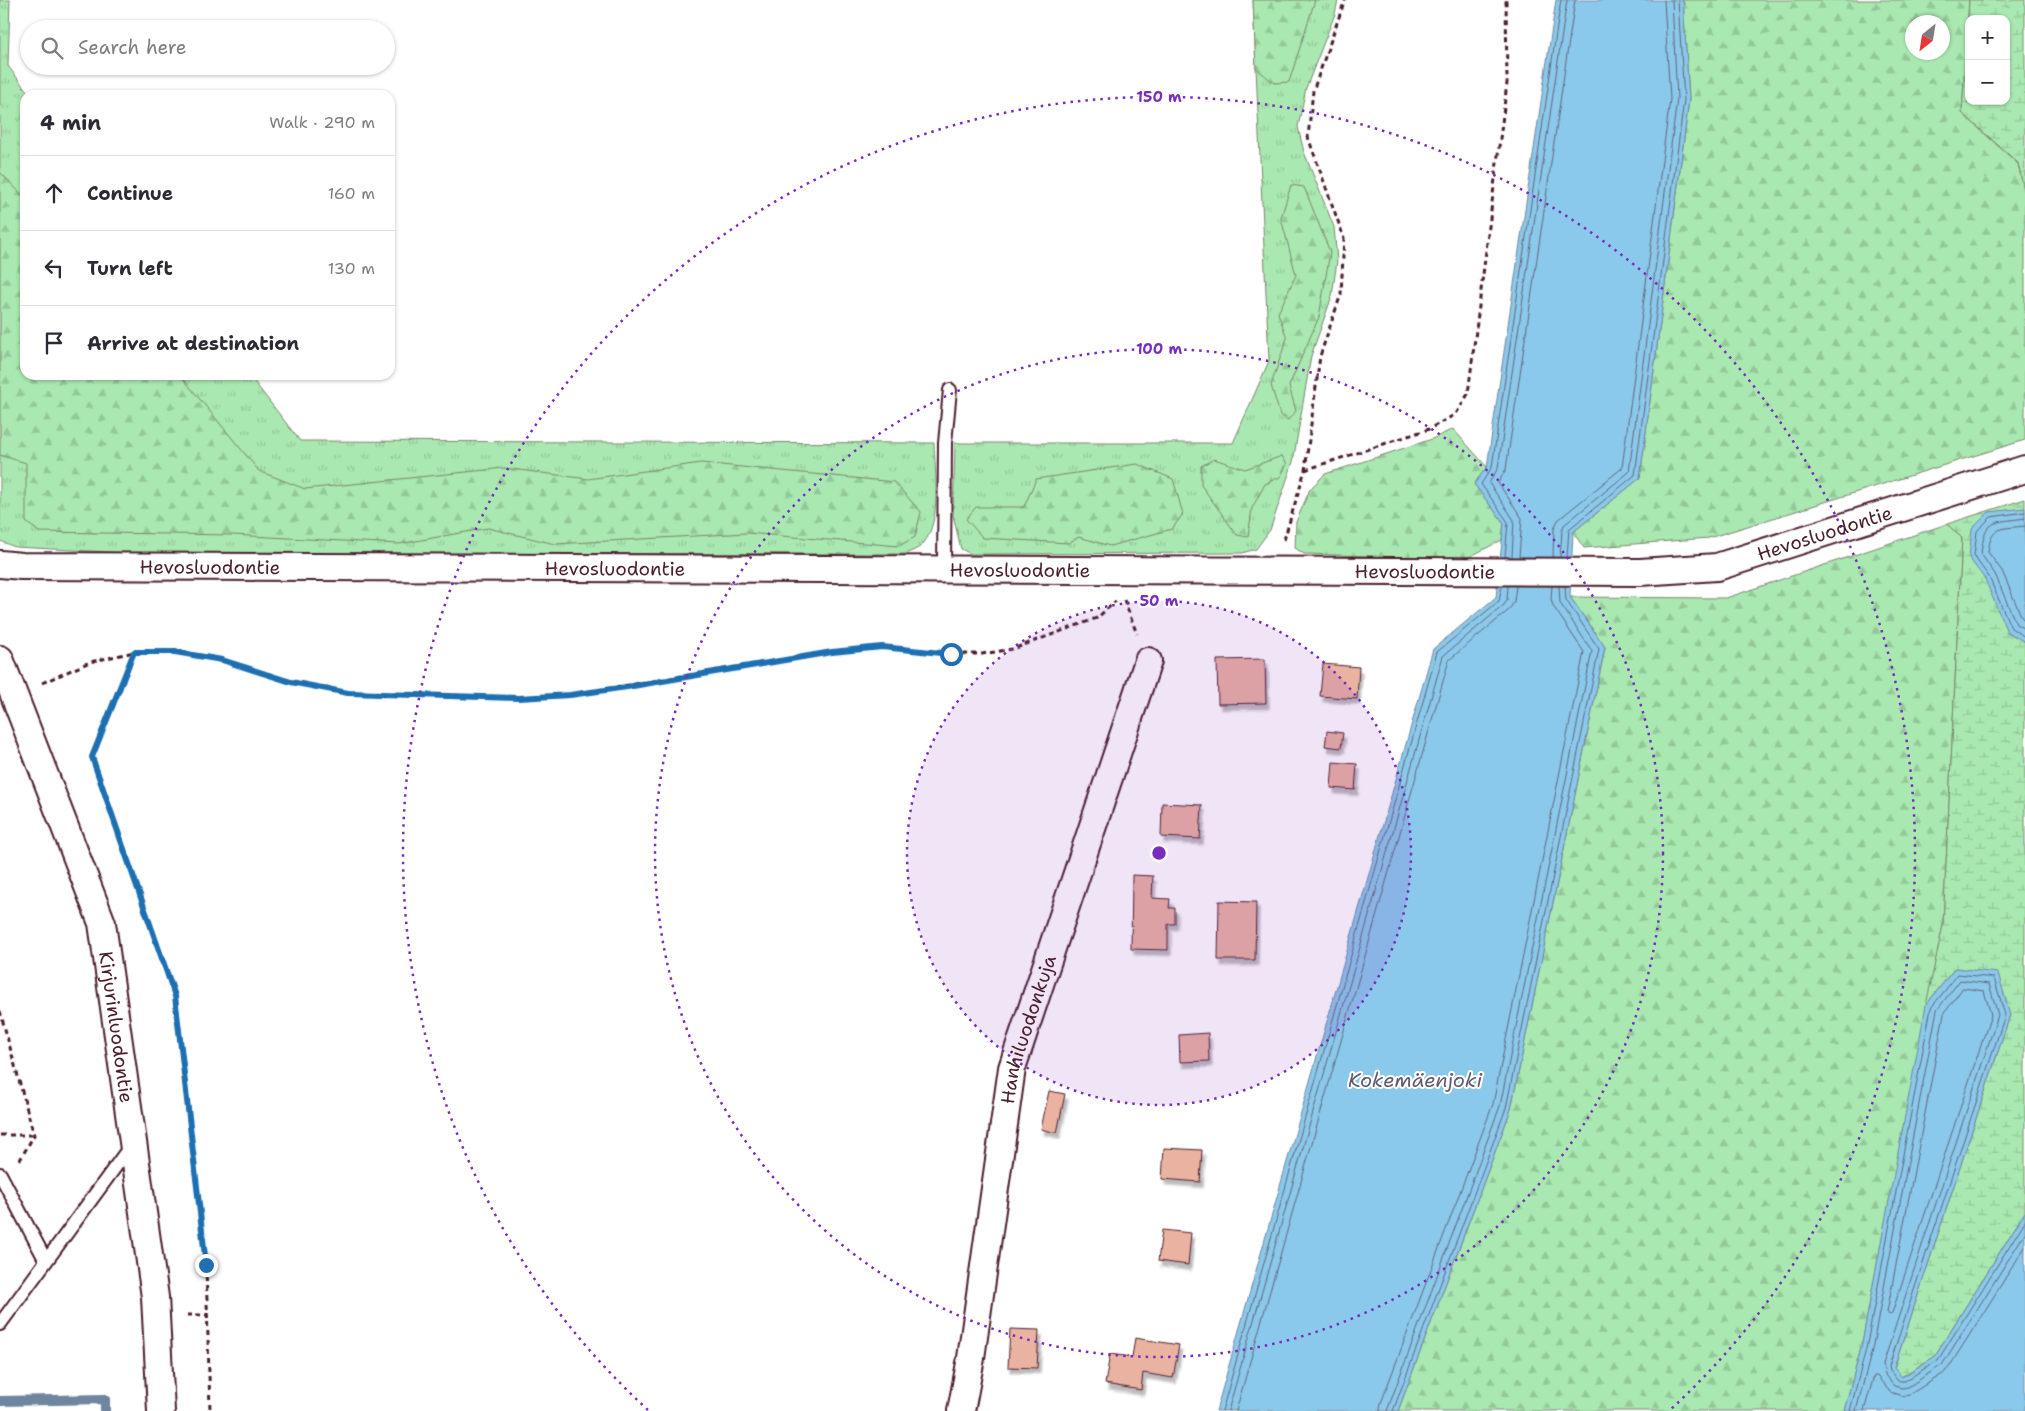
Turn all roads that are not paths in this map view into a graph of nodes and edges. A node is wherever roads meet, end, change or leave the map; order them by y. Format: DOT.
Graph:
graph roads {
  1 [pos="950,390"];
  2 [pos="2025,469"];
  3 [pos="0,564"];
  4 [pos="944,569"];
  5 [pos="0,659"];
  6 [pos="1148,661"];
  7 [pos="133,1142"];
  8 [pos="3,1180"];
  9 [pos="46,1261"];
  10 [pos="0,1324"];
  11 [pos="161,1411"];
  12 [pos="961,1411"];
  1 -- 4 [label="lane"];
  2 -- 4 [label="street, Hevosluodontie"];
  3 -- 4 [label="street, Hevosluodontie"];
  5 -- 7 [label="street, Kirjurinluodontie"];
  6 -- 12 [label="street, Hanhiluodonkuja"];
  7 -- 9 [label="lane"];
  7 -- 11 [label="street, Kirjurinluodontie"];
  8 -- 9 [label="lane"];
  9 -- 10 [label="lane"];
}
